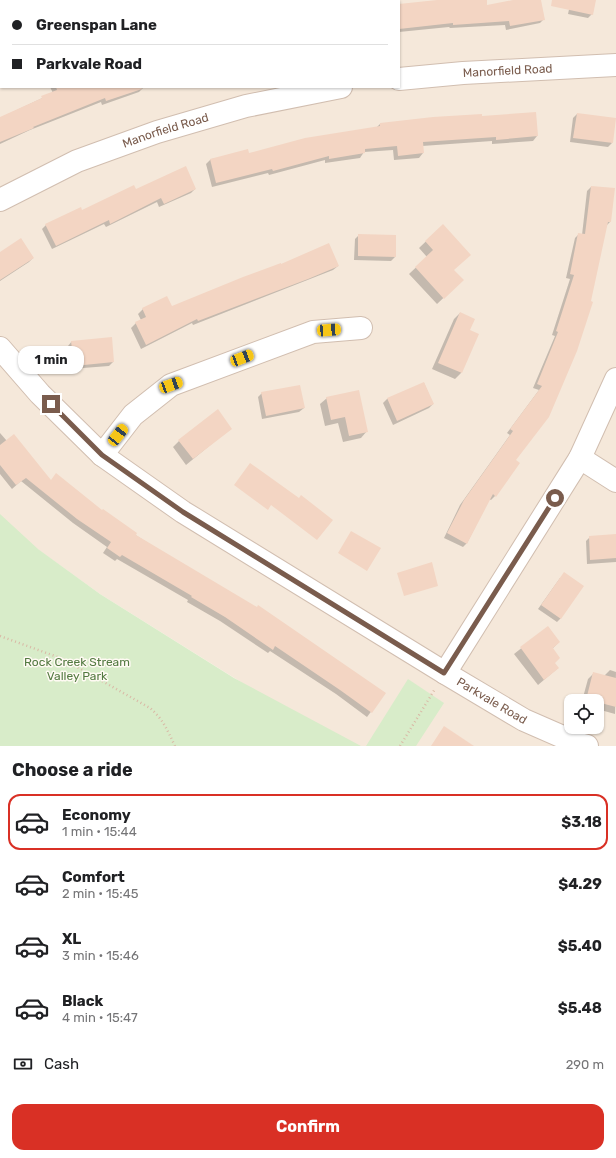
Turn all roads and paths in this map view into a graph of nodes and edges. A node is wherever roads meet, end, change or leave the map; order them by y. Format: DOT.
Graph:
graph roads {
  1 [pos="616,65"];
  2 [pos="400,79"];
  3 [pos="336,88"];
  4 [pos="0,200"];
  5 [pos="361,328"];
  6 [pos="0,348"];
  7 [pos="616,379"];
  8 [pos="102,455"];
  9 [pos="580,458"];
  10 [pos="616,481"];
  11 [pos="0,636"];
  12 [pos="444,673"];
  13 [pos="175,746"];
  14 [pos="400,746"];
  15 [pos="587,746"];
  1 -- 2 [label="street, Manorfield Road"];
  3 -- 4 [label="street, Manorfield Road"];
  5 -- 8 [label="street"];
  6 -- 8 [label="street, Parkvale Road"];
  7 -- 9 [label="street"];
  8 -- 12 [label="street, Parkvale Road"];
  9 -- 10 [label="street"];
  9 -- 12 [label="street"];
  11 -- 13 [label="path"];
  12 -- 14 [label="path"];
  12 -- 15 [label="street, Parkvale Road"];
}
